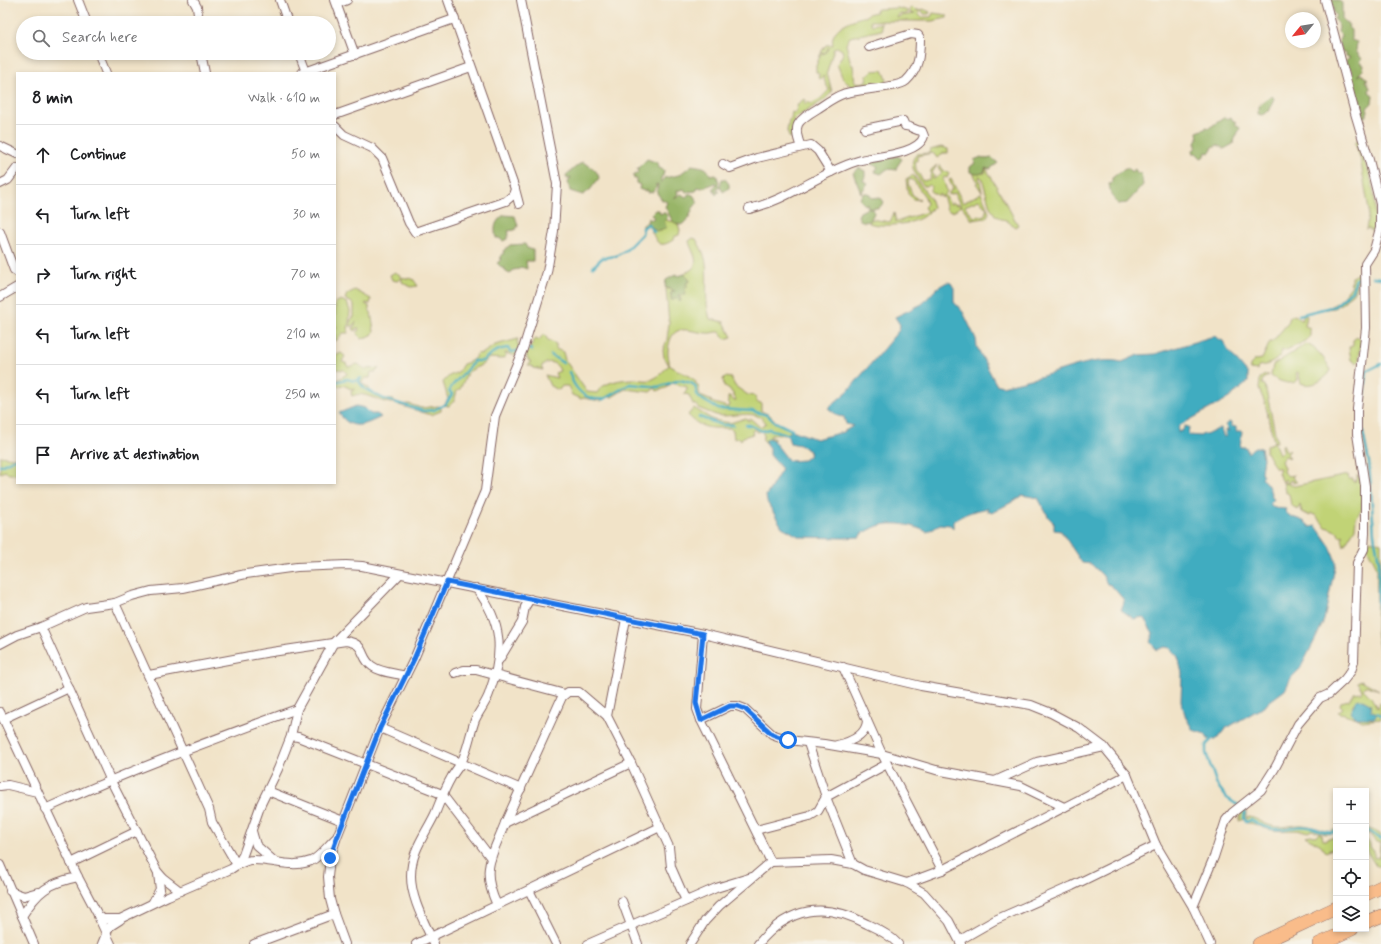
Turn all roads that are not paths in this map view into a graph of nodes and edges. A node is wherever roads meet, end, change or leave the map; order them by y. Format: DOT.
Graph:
graph roads {
  1 [pos="78,0"];
  2 [pos="193,0"];
  3 [pos="280,0"];
  4 [pos="347,0"];
  5 [pos="448,0"];
  6 [pos="521,0"];
  7 [pos="1325,0"];
  8 [pos="336,2"];
  9 [pos="84,16"];
  10 [pos="198,16"];
  11 [pos="286,16"];
  12 [pos="454,19"];
  13 [pos="869,47"];
  14 [pos="355,54"];
  15 [pos="101,60"];
  16 [pos="202,60"];
  17 [pos="302,60"];
  18 [pos="471,67"];
  19 [pos="106,72"];
  20 [pos="205,72"];
  21 [pos="308,72"];
  22 [pos="336,115"];
  23 [pos="336,127"];
  24 [pos="865,129"];
  25 [pos="0,146"];
  26 [pos="801,147"];
  27 [pos="16,154"];
  28 [pos="724,164"];
  29 [pos="16,169"];
  30 [pos="830,172"];
  31 [pos="0,184"];
  32 [pos="515,189"];
  33 [pos="519,204"];
  34 [pos="749,209"];
  35 [pos="0,232"];
  36 [pos="16,271"];
  37 [pos="16,288"];
  38 [pos="0,297"];
  39 [pos="400,574"];
  40 [pos="447,582"];
  41 [pos="476,588"];
  42 [pos="530,599"];
  43 [pos="116,603"];
  44 [pos="626,619"];
  45 [pos="41,627"];
  46 [pos="703,634"];
  47 [pos="334,642"];
  48 [pos="0,644"];
  49 [pos="497,664"];
  50 [pos="843,667"];
  51 [pos="455,673"];
  52 [pos="495,674"];
  53 [pos="149,675"];
  54 [pos="406,676"];
  55 [pos="69,688"];
  56 [pos="565,694"];
  57 [pos="297,709"];
  58 [pos="2,715"];
  59 [pos="606,716"];
  60 [pos="701,720"];
  61 [pos="867,721"];
  62 [pos="380,728"];
  63 [pos="290,736"];
  64 [pos="808,743"];
  65 [pos="836,746"];
  66 [pos="1104,747"];
  67 [pos="182,751"];
  68 [pos="882,754"];
  69 [pos="462,762"];
  70 [pos="631,762"];
  71 [pos="887,764"];
  72 [pos="366,765"];
  73 [pos="1127,775"];
  74 [pos="110,779"];
  75 [pos="995,781"];
  76 [pos="0,786"];
  77 [pos="521,789"];
  78 [pos="268,791"];
  79 [pos="37,792"];
  80 [pos="442,794"];
  81 [pos="826,797"];
  82 [pos="1064,808"];
  83 [pos="45,809"];
  84 [pos="343,821"];
  85 [pos="505,822"];
  86 [pos="660,827"];
  87 [pos="252,830"];
  88 [pos="756,830"];
  89 [pos="137,831"];
  90 [pos="337,838"];
  91 [pos="1156,845"];
  92 [pos="491,858"];
  93 [pos="771,862"];
  94 [pos="71,863"];
  95 [pos="277,864"];
  96 [pos="853,864"];
  97 [pos="0,865"];
  98 [pos="237,865"];
  99 [pos="942,870"];
  100 [pos="157,872"];
  101 [pos="755,876"];
  102 [pos="78,877"];
  103 [pos="908,883"];
  104 [pos="1381,887"];
  105 [pos="529,890"];
  106 [pos="10,891"];
  107 [pos="180,891"];
  108 [pos="39,892"];
  109 [pos="1369,893"];
  110 [pos="622,901"];
  111 [pos="686,901"];
  112 [pos="151,905"];
  113 [pos="497,905"];
  114 [pos="1193,907"];
  115 [pos="1333,909"];
  116 [pos="334,914"];
  117 [pos="98,915"];
  118 [pos="22,916"];
  119 [pos="1381,916"];
  120 [pos="120,920"];
  121 [pos="1369,921"];
  122 [pos="630,925"];
  123 [pos="1345,932"];
  124 [pos="107,934"];
  125 [pos="433,940"];
  126 [pos="961,942"];
  127 [pos="34,944"];
  128 [pos="102,944"];
  129 [pos="111,944"];
  130 [pos="258,944"];
  131 [pos="346,944"];
  132 [pos="416,944"];
  133 [pos="556,944"];
  134 [pos="588,944"];
  135 [pos="638,944"];
  136 [pos="690,944"];
  137 [pos="758,944"];
  138 [pos="898,944"];
  139 [pos="1210,944"];
  140 [pos="1259,944"];
  141 [pos="1319,944"];
  1 -- 9 [label="street"];
  2 -- 10 [label="street"];
  3 -- 11 [label="street"];
  4 -- 8 [label="street"];
  5 -- 12 [label="street"];
  6 -- 40 [label="street"];
  7 -- 114 [label="street"];
  8 -- 14 [label="street"];
  12 -- 14 [label="street"];
  12 -- 18 [label="street"];
  13 -- 26 [label="street"];
  14 -- 21 [label="street"];
  15 -- 19 [label="street"];
  16 -- 20 [label="street"];
  17 -- 21 [label="street"];
  18 -- 22 [label="street"];
  18 -- 32 [label="street"];
  23 -- 32 [label="street"];
  24 -- 30 [label="street"];
  25 -- 27 [label="street"];
  26 -- 28 [label="street"];
  26 -- 30 [label="street"];
  29 -- 31 [label="street"];
  30 -- 34 [label="street"];
  32 -- 33 [label="street"];
  35 -- 36 [label="street"];
  37 -- 38 [label="street"];
  39 -- 40 [label="street"];
  39 -- 43 [label="street"];
  39 -- 47 [label="street"];
  40 -- 41 [label="street"];
  40 -- 54 [label="street"];
  41 -- 42 [label="street"];
  41 -- 49 [label="street"];
  42 -- 44 [label="street"];
  42 -- 49 [label="street"];
  43 -- 45 [label="street"];
  43 -- 53 [label="street"];
  44 -- 46 [label="street"];
  44 -- 59 [label="street"];
  45 -- 48 [label="street"];
  45 -- 55 [label="street"];
  46 -- 50 [label="street"];
  46 -- 60 [label="street"];
  47 -- 53 [label="street"];
  47 -- 54 [label="street"];
  47 -- 57 [label="street"];
  49 -- 52 [label="street"];
  50 -- 61 [label="street"];
  50 -- 66 [label="street"];
  51 -- 52 [label="street"];
  52 -- 56 [label="street"];
  52 -- 69 [label="street"];
  53 -- 67 [label="street"];
  54 -- 62 [label="street"];
  55 -- 58 [label="street"];
  55 -- 74 [label="street"];
  56 -- 59 [label="street"];
  56 -- 77 [label="street"];
  57 -- 63 [label="street"];
  57 -- 67 [label="street"];
  58 -- 79 [label="street"];
  59 -- 70 [label="street"];
  60 -- 64 [label="street"];
  60 -- 88 [label="street"];
  61 -- 65 [label="street"];
  61 -- 68 [label="street"];
  62 -- 69 [label="street"];
  62 -- 72 [label="street"];
  63 -- 72 [label="street"];
  63 -- 78 [label="street"];
  64 -- 65 [label="street"];
  64 -- 81 [label="street"];
  65 -- 68 [label="street"];
  66 -- 73 [label="street"];
  66 -- 75 [label="street"];
  67 -- 74 [label="street"];
  67 -- 98 [label="street"];
  68 -- 71 [label="street"];
  68 -- 75 [label="street"];
  69 -- 77 [label="street"];
  69 -- 80 [label="street"];
  70 -- 85 [label="street"];
  70 -- 86 [label="street"];
  71 -- 81 [label="street"];
  71 -- 99 [label="street"];
  72 -- 80 [label="street"];
  72 -- 84 [label="street"];
  73 -- 82 [label="street"];
  73 -- 91 [label="street"];
  74 -- 83 [label="street"];
  74 -- 89 [label="street"];
  75 -- 82 [label="street"];
  76 -- 79 [label="street"];
  77 -- 85 [label="street"];
  78 -- 84 [label="street"];
  78 -- 87 [label="street"];
  79 -- 83 [label="street"];
  80 -- 92 [label="street"];
  80 -- 125 [label="street"];
  81 -- 88 [label="street"];
  81 -- 96 [label="street"];
  82 -- 99 [label="street"];
  83 -- 94 [label="street"];
  84 -- 90 [label="street"];
  85 -- 92 [label="street"];
  86 -- 105 [label="street"];
  86 -- 111 [label="street"];
  87 -- 95 [label="street"];
  87 -- 98 [label="street"];
  88 -- 93 [label="street"];
  89 -- 94 [label="street"];
  89 -- 100 [label="street"];
  90 -- 95 [label="street"];
  90 -- 116 [label="street"];
  91 -- 114 [label="street"];
  91 -- 126 [label="street"];
  92 -- 113 [label="street"];
  93 -- 96 [label="street"];
  93 -- 101 [label="street"];
  94 -- 102 [label="street"];
  95 -- 98 [label="street"];
  96 -- 103 [label="street"];
  97 -- 106 [label="street"];
  98 -- 107 [label="street"];
  99 -- 103 [label="street"];
  100 -- 107 [label="street"];
  100 -- 112 [label="street"];
  101 -- 111 [label="street"];
  101 -- 136 [label="street"];
  102 -- 108 [label="street"];
  102 -- 117 [label="street"];
  103 -- 126 [label="street"];
  104 -- 109 [label="main road"];
  105 -- 113 [label="street"];
  105 -- 133 [label="street"];
  106 -- 108 [label="street"];
  106 -- 118 [label="street"];
  107 -- 112 [label="street"];
  108 -- 118 [label="street"];
  110 -- 122 [label="street"];
  111 -- 122 [label="street"];
  112 -- 120 [label="street"];
  113 -- 125 [label="street"];
  114 -- 139 [label="street"];
  115 -- 140 [label="main road"];
  116 -- 130 [label="street"];
  116 -- 131 [label="street"];
  117 -- 120 [label="street"];
  117 -- 124 [label="street"];
  118 -- 127 [label="street"];
  119 -- 121 [label="main road"];
  120 -- 124 [label="street"];
  122 -- 134 [label="street"];
  122 -- 135 [label="street"];
  123 -- 141 [label="main road"];
  124 -- 128 [label="street"];
  124 -- 129 [label="street"];
  125 -- 132 [label="street"];
  137 -- 138 [label="street"];
}
